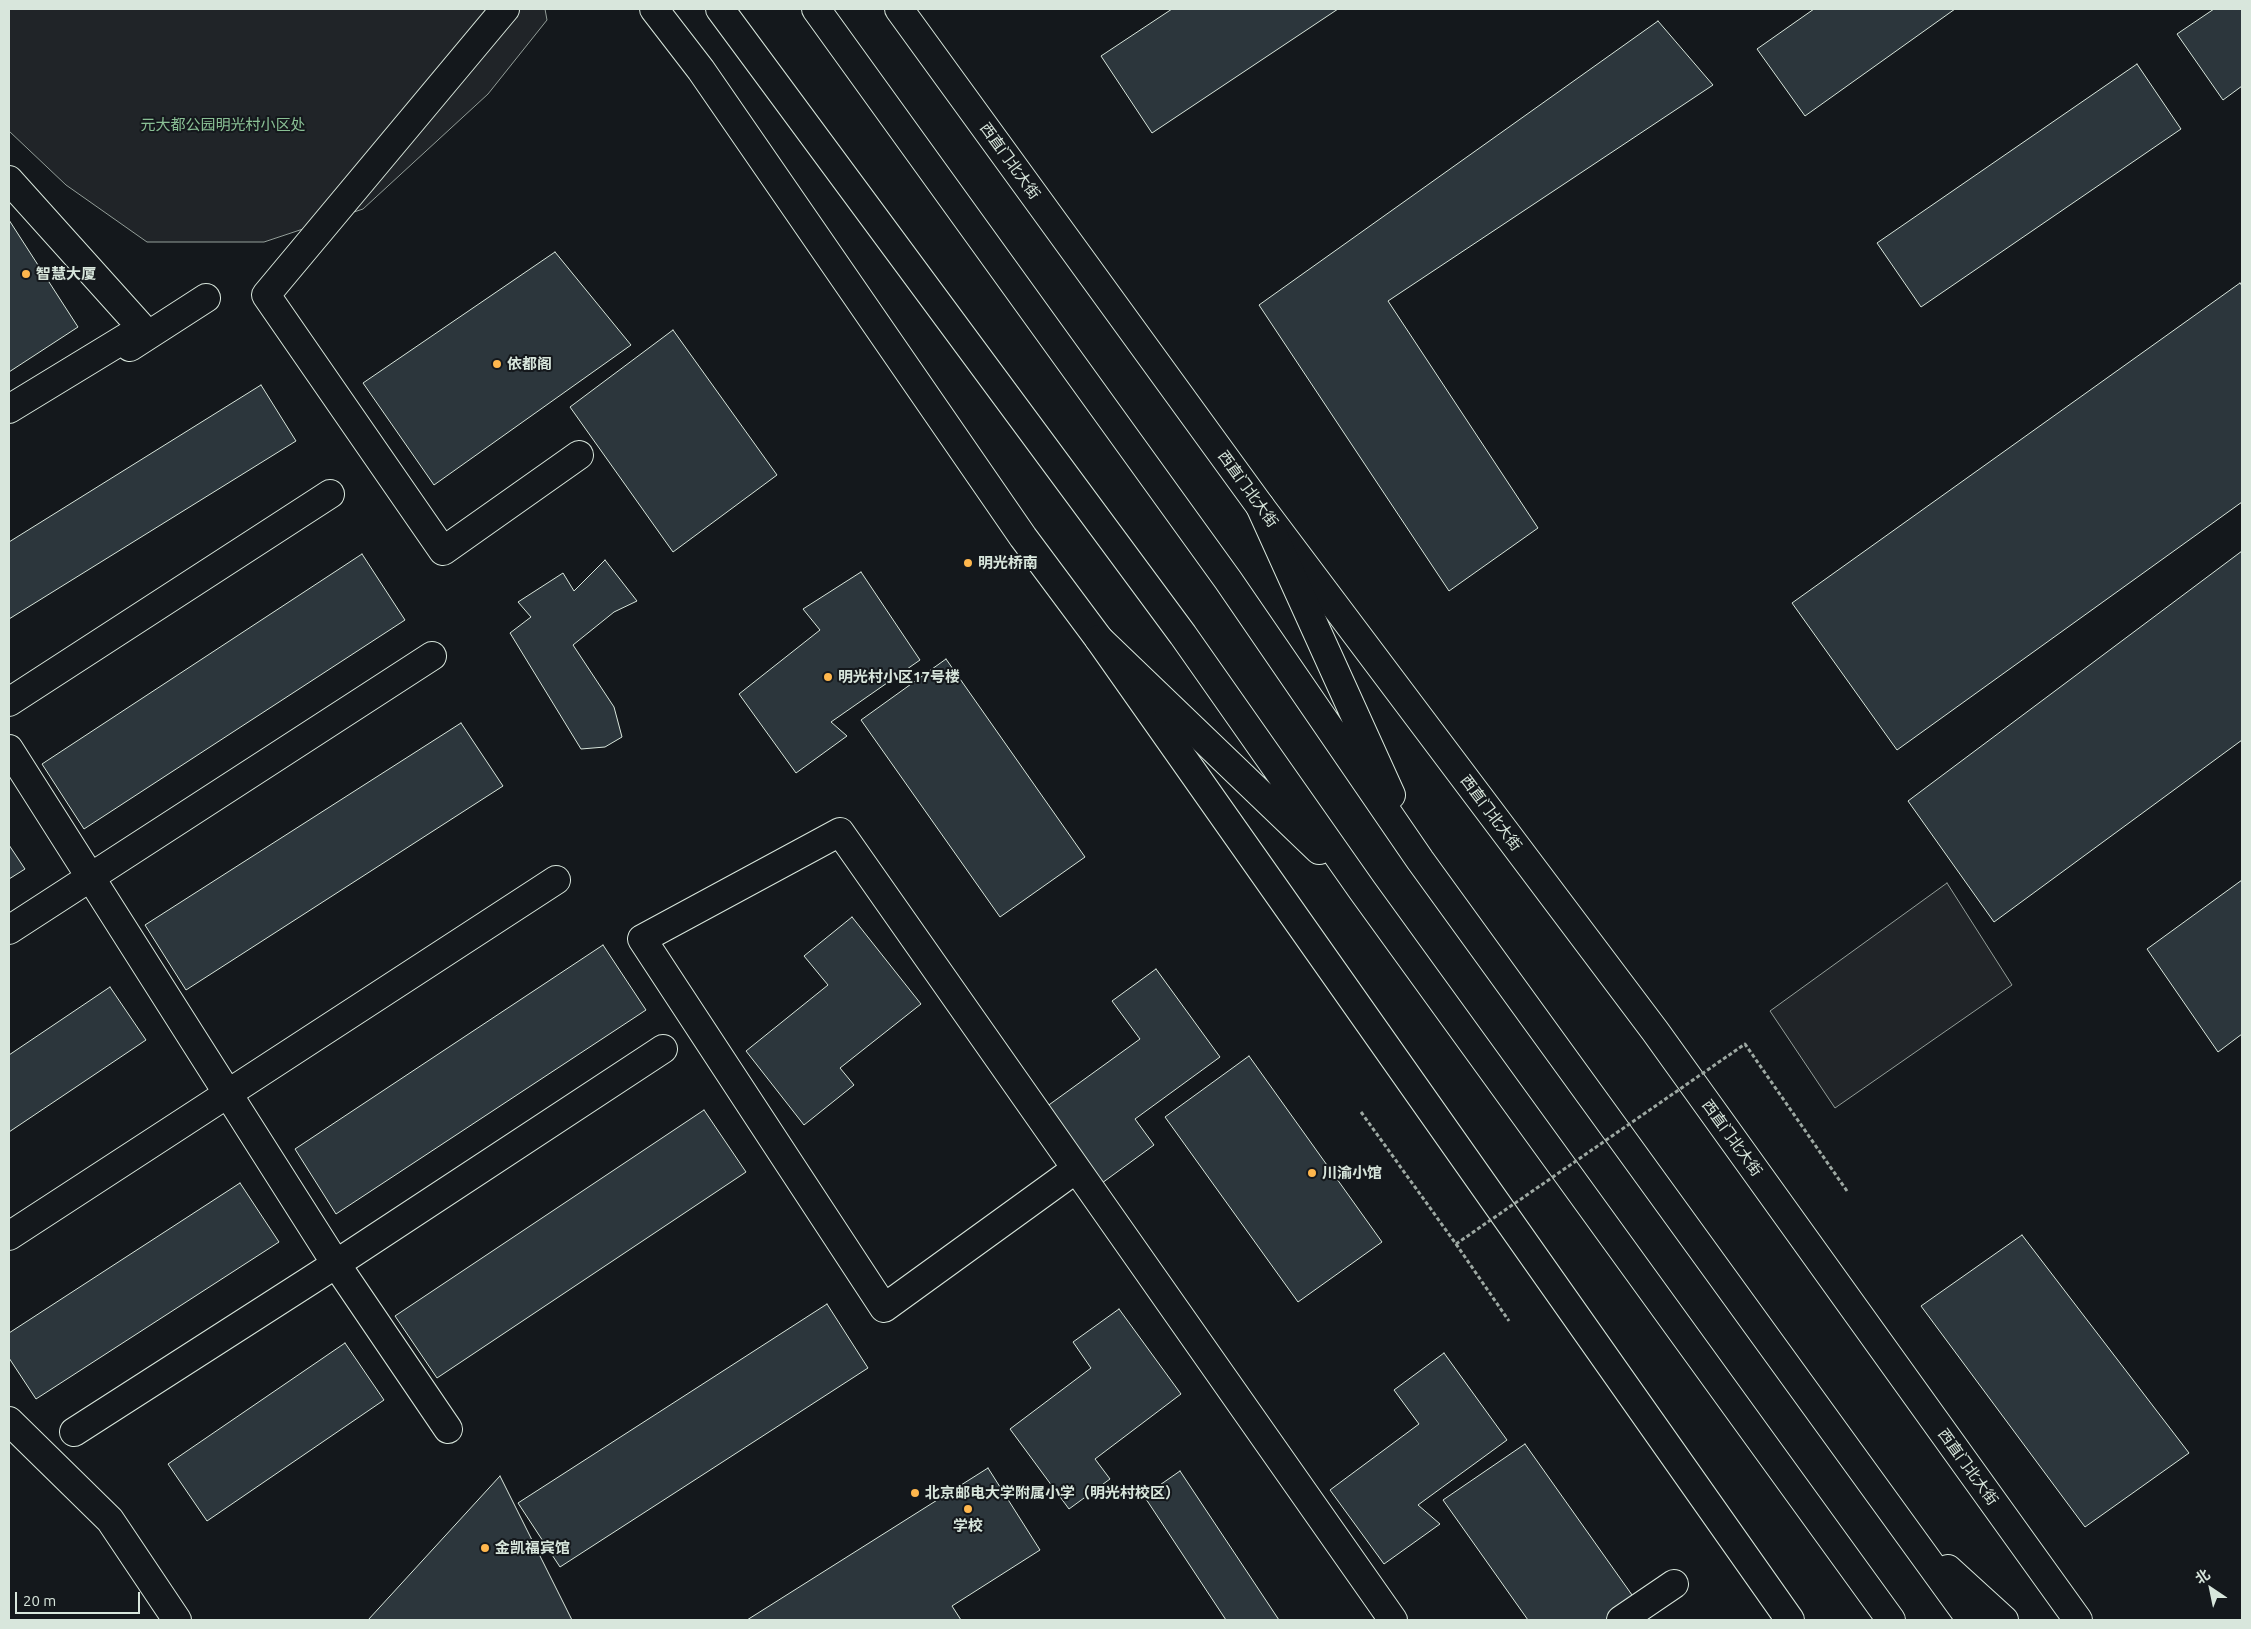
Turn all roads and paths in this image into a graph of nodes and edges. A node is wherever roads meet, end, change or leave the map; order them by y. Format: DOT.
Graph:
graph roads {
  1 [pos="505,9"];
  2 [pos="654,9"];
  3 [pos="720,9"];
  4 [pos="816,9"];
  5 [pos="899,9"];
  6 [pos="9,180"];
  7 [pos="206,298"];
  8 [pos="9,409"];
  9 [pos="9,424"];
  10 [pos="579,455"];
  11 [pos="330,494"];
  12 [pos="1260,506"];
  13 [pos="1099,639"];
  14 [pos="432,656"];
  15 [pos="9,702"];
  16 [pos="9,749"];
  17 [pos="1420,860"];
  18 [pos="90,877"];
  19 [pos="556,880"];
  20 [pos="1362,890"];
  21 [pos="9,930"];
  22 [pos="663,1048"];
  23 [pos="228,1093"];
  24 [pos="1361,1112"];
  25 [pos="1076,1169"];
  26 [pos="1847,1191"];
  27 [pos="9,1236"];
  28 [pos="1456,1244"];
  29 [pos="336,1264"];
  30 [pos="1510,1321"];
  31 [pos="9,1421"];
  32 [pos="448,1429"];
  33 [pos="74,1432"];
  34 [pos="1902,1526"];
  35 [pos="1674,1584"];
  36 [pos="1868,1590"];
  37 [pos="177,1620"];
  38 [pos="1393,1620"];
  39 [pos="1621,1620"];
  40 [pos="1790,1620"];
  41 [pos="1881,1620"];
  42 [pos="1891,1620"];
  43 [pos="1971,1620"];
  44 [pos="2004,1620"];
  45 [pos="2078,1620"];
  1 -- 10 [label="main road"];
  2 -- 13 [label="main road"];
  3 -- 20 [label="main road"];
  4 -- 17 [label="main road"];
  5 -- 12 [label="main road, 西直门北大街"];
  6 -- 8 [label="main road"];
  7 -- 9 [label="main road"];
  11 -- 15 [label="main road"];
  12 -- 17 [label="main road"];
  12 -- 45 [label="main road, 西直门北大街"];
  13 -- 20 [label="main road"];
  13 -- 40 [label="main road"];
  14 -- 18 [label="main road"];
  16 -- 18 [label="main road"];
  17 -- 34 [label="main road"];
  18 -- 21 [label="main road"];
  18 -- 23 [label="main road"];
  19 -- 23 [label="main road"];
  20 -- 36 [label="main road"];
  22 -- 29 [label="main road"];
  23 -- 27 [label="main road"];
  23 -- 29 [label="main road"];
  24 -- 28 [label="path, bridge"];
  25 -- 25 [label="main road"];
  25 -- 38 [label="main road"];
  26 -- 28 [label="path, bridge"];
  28 -- 30 [label="path"];
  29 -- 32 [label="main road"];
  29 -- 33 [label="main road"];
  31 -- 37 [label="main road"];
  34 -- 43 [label="main road"];
  34 -- 44 [label="main road"];
  35 -- 39 [label="main road"];
  36 -- 41 [label="main road"];
  36 -- 42 [label="main road"];
}
